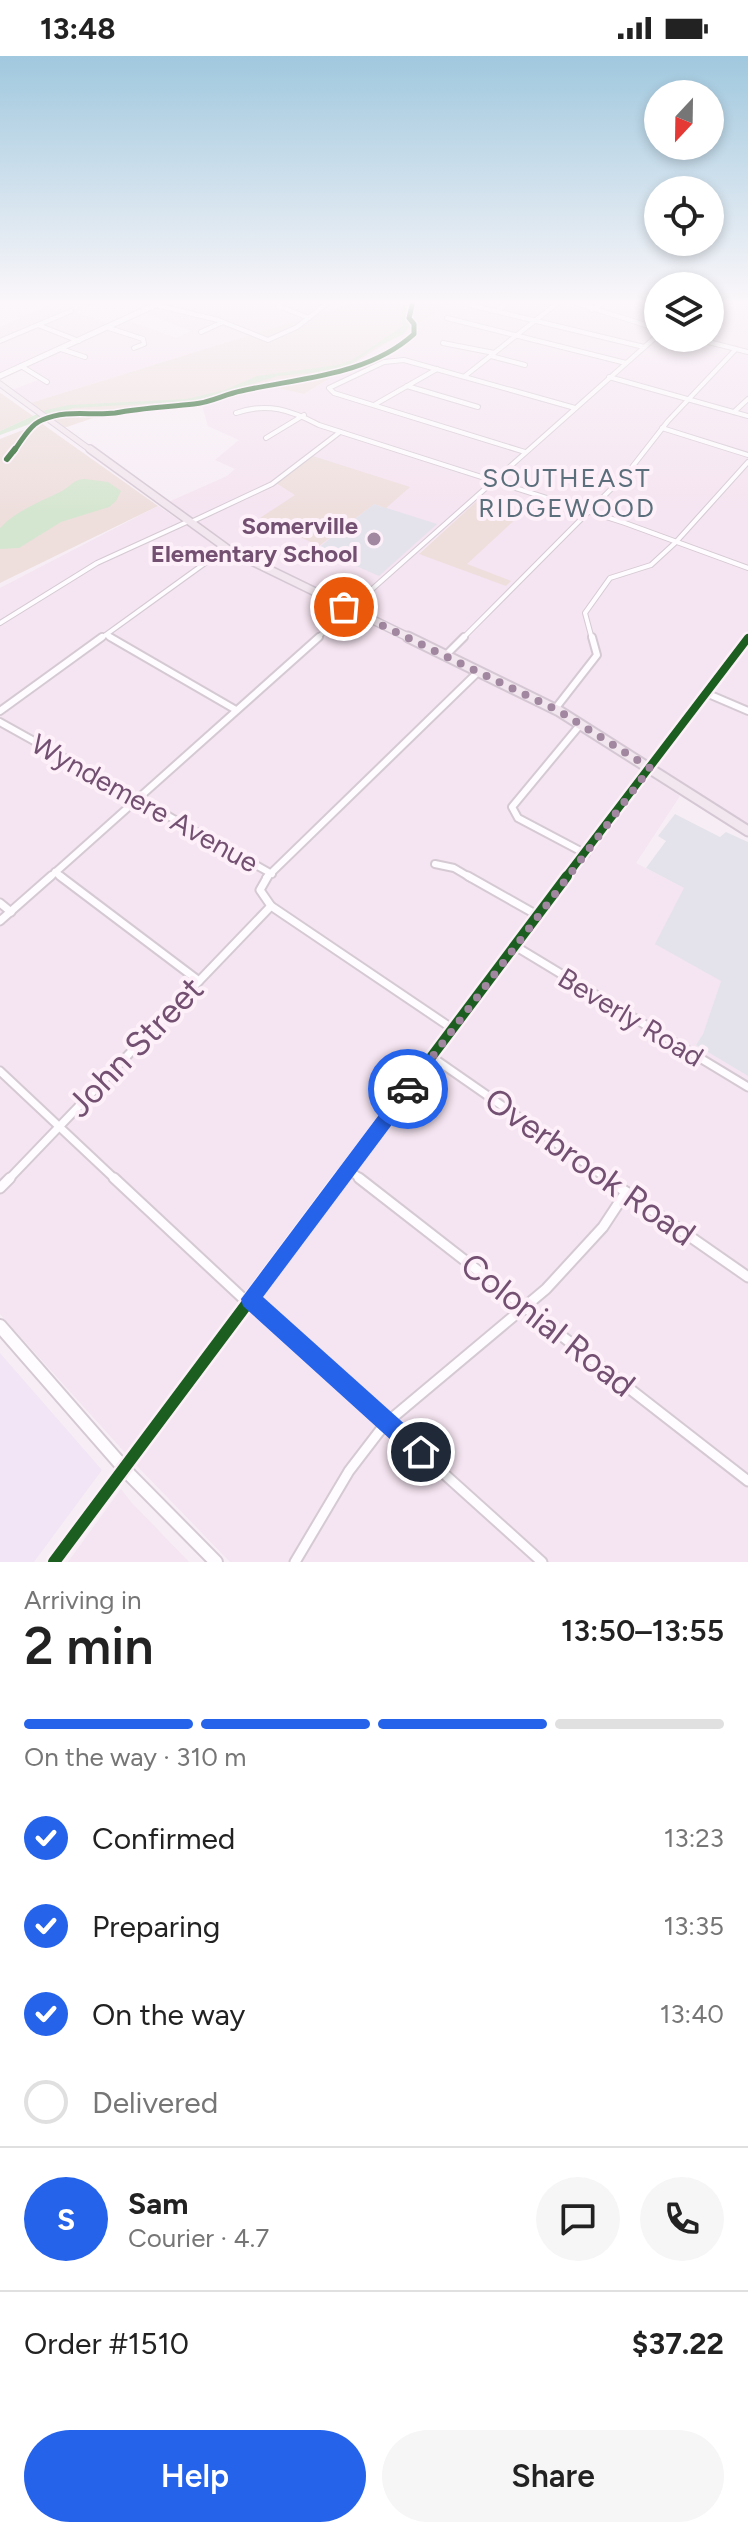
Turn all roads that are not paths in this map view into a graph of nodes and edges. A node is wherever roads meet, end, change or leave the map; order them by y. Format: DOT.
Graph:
graph roads {
  1 [pos="30,371"];
  2 [pos="365,371"];
  3 [pos="434,371"];
  4 [pos="447,371"];
  5 [pos="471,371"];
  6 [pos="616,371"];
  7 [pos="715,371"];
  8 [pos="465,376"];
  9 [pos="609,377"];
  10 [pos="47,382"];
  11 [pos="0,384"];
  12 [pos="407,386"];
  13 [pos="748,399"];
  14 [pos="689,400"];
  15 [pos="374,405"];
  16 [pos="478,407"];
  17 [pos="575,408"];
  18 [pos="734,412"];
  19 [pos="236,413"];
  20 [pos="304,415"];
  21 [pos="748,416"];
  22 [pos="662,428"];
  23 [pos="340,432"];
  24 [pos="266,438"];
  25 [pos="525,452"];
  26 [pos="748,455"];
  27 [pos="748,462"];
  28 [pos="494,480"];
  29 [pos="589,512"];
  30 [pos="190,521"];
  31 [pos="676,542"];
  32 [pos="226,548"];
  33 [pos="748,568"];
  34 [pos="349,609"];
  35 [pos="0,623"];
  36 [pos="106,635"];
  37 [pos="748,638"];
  38 [pos="446,655"];
  39 [pos="479,671"];
  40 [pos="706,693"];
  41 [pos="555,709"];
  42 [pos="236,710"];
  43 [pos="0,711"];
  44 [pos="748,711"];
  45 [pos="0,722"];
  46 [pos="580,725"];
  47 [pos="650,768"];
  48 [pos="137,799"];
  49 [pos="748,831"];
  50 [pos="586,854"];
  51 [pos="435,864"];
  52 [pos="55,872"];
  53 [pos="272,874"];
  54 [pos="0,903"];
  55 [pos="271,906"];
  56 [pos="11,912"];
  57 [pos="537,915"];
  58 [pos="0,921"];
  59 [pos="515,946"];
  60 [pos="199,981"];
  61 [pos="453,1029"];
  62 [pos="432,1057"];
  63 [pos="0,1071"];
  64 [pos="748,1087"];
  65 [pos="59,1127"];
  66 [pos="348,1169"];
  67 [pos="0,1188"];
  68 [pos="626,1192"];
  69 [pos="748,1277"];
  70 [pos="249,1301"];
  71 [pos="524,1306"];
  72 [pos="0,1326"];
  73 [pos="387,1422"];
  74 [pos="123,1467"];
  75 [pos="748,1481"];
  76 [pos="54,1562"];
  77 [pos="216,1562"];
  78 [pos="295,1562"];
  79 [pos="542,1562"];
  1 -- 10 [label="street"];
  2 -- 15 [label="street"];
  3 -- 12 [label="street"];
  4 -- 8 [label="street"];
  5 -- 8 [label="street"];
  6 -- 9 [label="street"];
  7 -- 14 [label="street"];
  8 -- 17 [label="street"];
  9 -- 14 [label="street"];
  9 -- 17 [label="street"];
  11 -- 30 [label="main road"];
  12 -- 15 [label="street"];
  12 -- 16 [label="street"];
  13 -- 18 [label="street"];
  14 -- 18 [label="street"];
  14 -- 22 [label="street"];
  15 -- 25 [label="street"];
  17 -- 25 [label="street"];
  18 -- 21 [label="street"];
  19 -- 20 [label="street"];
  20 -- 23 [label="street"];
  20 -- 24 [label="street"];
  22 -- 26 [label="street"];
  22 -- 29 [label="street"];
  23 -- 28 [label="street"];
  23 -- 30 [label="street"];
  25 -- 28 [label="street"];
  27 -- 31 [label="street"];
  28 -- 29 [label="street"];
  28 -- 34 [label="street"];
  29 -- 31 [label="street"];
  29 -- 38 [label="street"];
  30 -- 32 [label="main road"];
  30 -- 35 [label="street"];
  31 -- 33 [label="street"];
  31 -- 41 [label="street"];
  32 -- 34 [label="main road"];
  32 -- 36 [label="street"];
  34 -- 38 [label="main road"];
  34 -- 42 [label="street"];
  36 -- 42 [label="street"];
  36 -- 43 [label="street"];
  37 -- 40 [label="street"];
  38 -- 39 [label="main road"];
  39 -- 41 [label="main road"];
  39 -- 53 [label="street"];
  40 -- 44 [label="street"];
  40 -- 47 [label="street"];
  41 -- 46 [label="main road"];
  42 -- 48 [label="street"];
  45 -- 48 [label="street, Wyndemere Avenue"];
  46 -- 47 [label="main road"];
  46 -- 50 [label="street"];
  47 -- 49 [label="main road"];
  47 -- 50 [label="street"];
  48 -- 52 [label="street"];
  48 -- 53 [label="street, Wyndemere Avenue"];
  50 -- 57 [label="street"];
  51 -- 57 [label="street"];
  52 -- 56 [label="street"];
  52 -- 60 [label="street"];
  53 -- 55 [label="street, Wyndemere Avenue"];
  54 -- 56 [label="street"];
  55 -- 60 [label="street, John Street"];
  55 -- 61 [label="street, Wyndemere Avenue"];
  56 -- 58 [label="street"];
  57 -- 59 [label="street"];
  59 -- 61 [label="street"];
  59 -- 64 [label="street, Beverly Road"];
  60 -- 65 [label="street, John Street"];
  61 -- 62 [label="street"];
  62 -- 66 [label="street"];
  62 -- 68 [label="street, Overbrook Road"];
  63 -- 65 [label="street"];
  65 -- 67 [label="street, John Street"];
  65 -- 70 [label="street"];
  66 -- 70 [label="street"];
  66 -- 71 [label="street, Colonial Road"];
  68 -- 69 [label="street, Overbrook Road"];
  68 -- 71 [label="street"];
  70 -- 73 [label="street"];
  70 -- 74 [label="street"];
  71 -- 73 [label="street"];
  71 -- 75 [label="street, Colonial Road"];
  72 -- 74 [label="main road"];
  73 -- 78 [label="street"];
  73 -- 79 [label="street"];
  74 -- 76 [label="street"];
  74 -- 77 [label="main road"];
}
